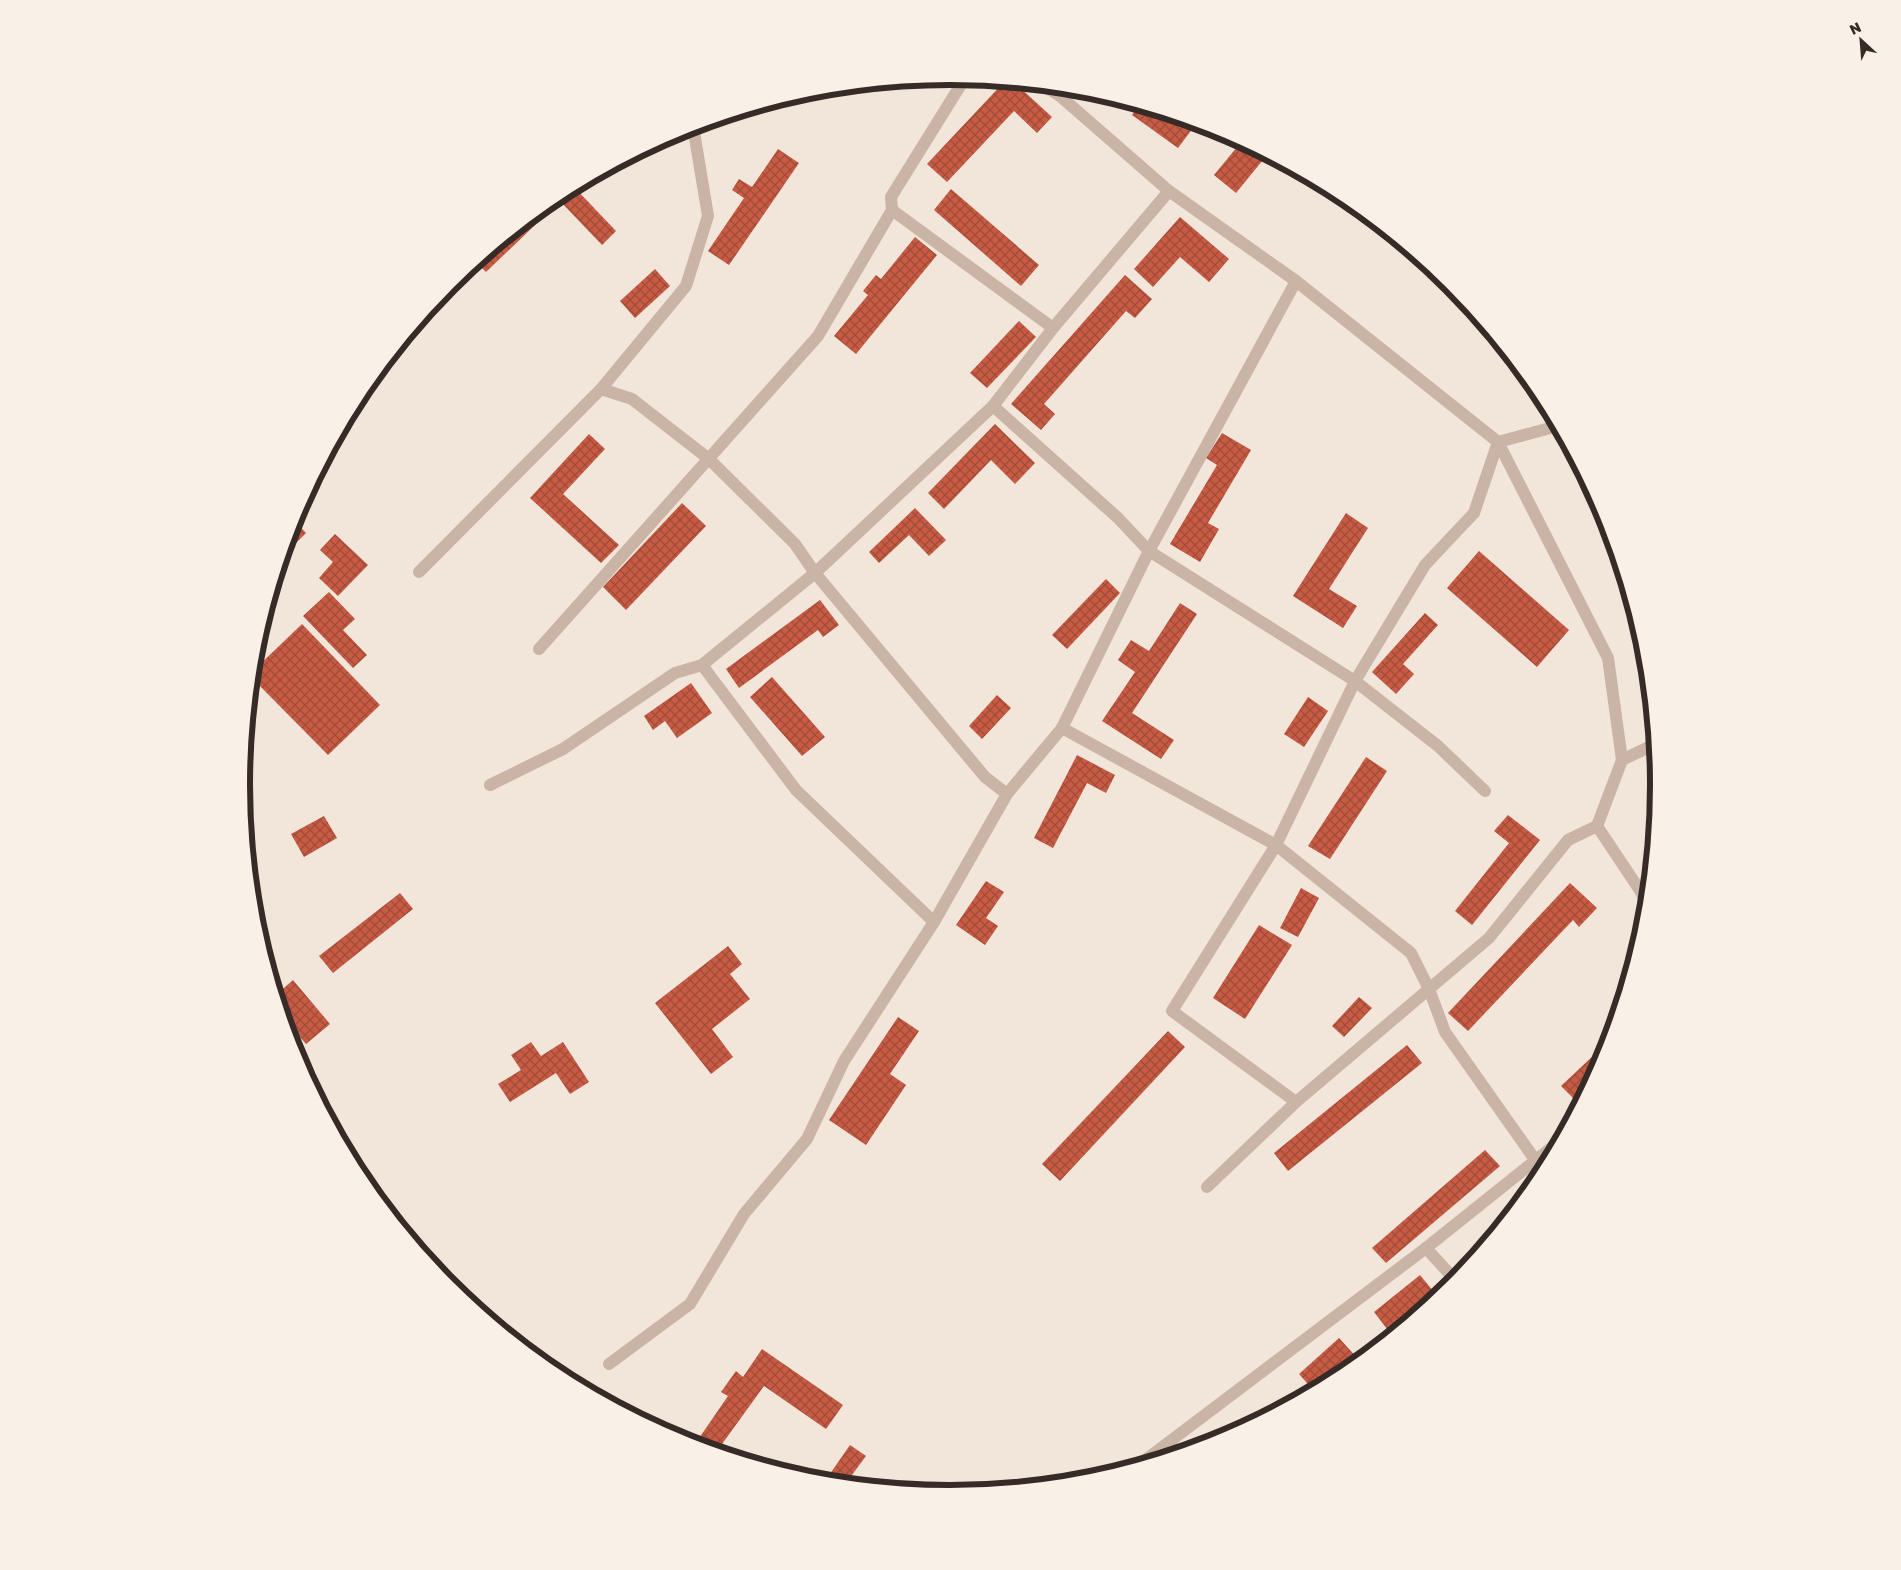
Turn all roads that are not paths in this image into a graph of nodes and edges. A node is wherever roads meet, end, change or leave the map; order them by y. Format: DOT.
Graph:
graph roads {
  1 [pos="961,85"];
  2 [pos="1067,95"];
  3 [pos="694,134"];
  4 [pos="1169,191"];
  5 [pos="892,210"];
  6 [pos="1296,281"];
  7 [pos="1053,328"];
  8 [pos="601,389"];
  9 [pos="993,406"];
  10 [pos="1552,427"];
  11 [pos="1498,442"];
  12 [pos="709,459"];
  13 [pos="1149,551"];
  14 [pos="419,572"];
  15 [pos="815,573"];
  16 [pos="539,649"];
  17 [pos="702,665"];
  18 [pos="1355,681"];
  19 [pos="1062,728"];
  20 [pos="1649,747"];
  21 [pos="1622,760"];
  22 [pos="490,785"];
  23 [pos="1485,791"];
  24 [pos="1007,794"];
  25 [pos="1597,826"];
  26 [pos="1276,845"];
  27 [pos="1642,894"];
  28 [pos="934,922"];
  29 [pos="1429,989"];
  30 [pos="1296,1102"];
  31 [pos="1546,1152"];
  32 [pos="1536,1161"];
  33 [pos="1207,1187"];
  34 [pos="1426,1248"];
  35 [pos="1450,1275"];
  36 [pos="609,1364"];
  37 [pos="1152,1455"];
  1 -- 5 [label="street"];
  2 -- 4 [label="street"];
  3 -- 8 [label="street"];
  4 -- 6 [label="street"];
  4 -- 7 [label="street"];
  5 -- 7 [label="street"];
  5 -- 12 [label="street"];
  6 -- 11 [label="street"];
  6 -- 13 [label="street"];
  7 -- 9 [label="street"];
  8 -- 12 [label="street"];
  8 -- 14 [label="street"];
  9 -- 13 [label="street"];
  9 -- 15 [label="street"];
  10 -- 11 [label="street"];
  11 -- 18 [label="street"];
  11 -- 21 [label="street"];
  12 -- 15 [label="street"];
  12 -- 16 [label="street"];
  13 -- 18 [label="street"];
  13 -- 19 [label="street"];
  15 -- 17 [label="street"];
  15 -- 24 [label="street"];
  17 -- 22 [label="street"];
  17 -- 28 [label="street"];
  18 -- 23 [label="street"];
  18 -- 26 [label="street"];
  19 -- 24 [label="street"];
  19 -- 26 [label="street"];
  20 -- 21 [label="street"];
  21 -- 25 [label="street"];
  24 -- 28 [label="street"];
  25 -- 27 [label="street"];
  25 -- 29 [label="street"];
  26 -- 29 [label="street"];
  26 -- 30 [label="street"];
  28 -- 36 [label="street"];
  29 -- 30 [label="street"];
  29 -- 32 [label="street"];
  30 -- 33 [label="street"];
  31 -- 32 [label="street"];
  32 -- 34 [label="street"];
  34 -- 35 [label="street"];
  34 -- 37 [label="street"];
}
